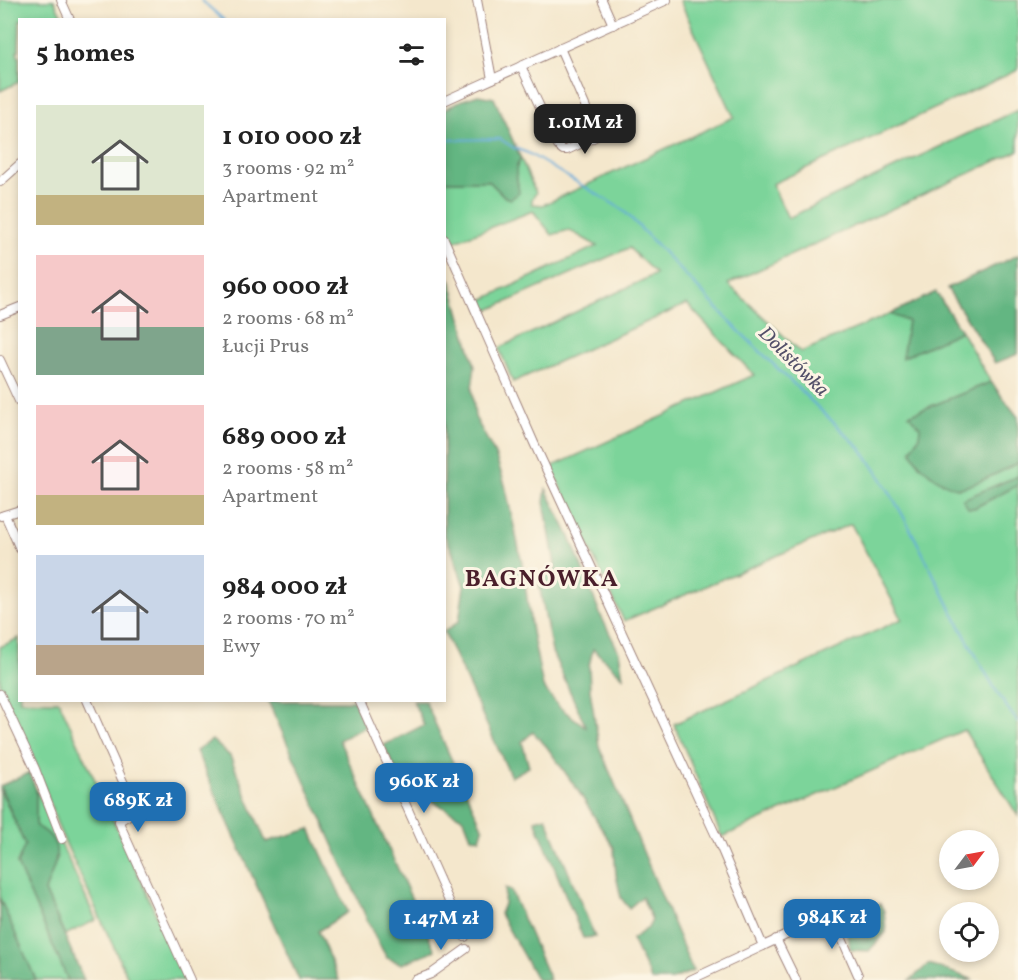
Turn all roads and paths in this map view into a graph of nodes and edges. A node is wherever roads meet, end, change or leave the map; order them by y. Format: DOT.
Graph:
graph roads {
  1 [pos="62,0"];
  2 [pos="477,0"];
  3 [pos="602,0"];
  4 [pos="667,0"];
  5 [pos="69,18"];
  6 [pos="613,25"];
  7 [pos="561,48"];
  8 [pos="520,66"];
  9 [pos="492,79"];
  10 [pos="446,100"];
  11 [pos="18,166"];
  12 [pos="0,182"];
  13 [pos="446,244"];
  14 [pos="18,308"];
  15 [pos="0,315"];
  16 [pos="0,360"];
  17 [pos="18,399"];
  18 [pos="18,511"];
  19 [pos="2,516"];
  20 [pos="18,545"];
  21 [pos="0,694"];
  22 [pos="88,702"];
  23 [pos="360,702"];
  24 [pos="62,838"];
  25 [pos="465,937"];
  26 [pos="776,939"];
  27 [pos="763,946"];
  28 [pos="466,950"];
  29 [pos="858,975"];
  30 [pos="428,977"];
  31 [pos="694,979"];
  32 [pos="190,980"];
  33 [pos="414,980"];
  34 [pos="796,980"];
  1 -- 5 [label="street"];
  2 -- 9 [label="street"];
  3 -- 6 [label="street"];
  4 -- 6 [label="street"];
  6 -- 7 [label="street"];
  7 -- 8 [label="street"];
  7 -- 8 [label="street"];
  8 -- 9 [label="street"];
  9 -- 10 [label="street"];
  11 -- 12 [label="street"];
  13 -- 27 [label="street"];
  14 -- 15 [label="street"];
  16 -- 17 [label="street"];
  18 -- 19 [label="street"];
  19 -- 20 [label="street"];
  21 -- 24 [label="street"];
  22 -- 32 [label="street"];
  23 -- 25 [label="street"];
  26 -- 27 [label="street"];
  26 -- 29 [label="street"];
  26 -- 34 [label="street"];
  27 -- 31 [label="street"];
  28 -- 30 [label="street"];
  30 -- 33 [label="street"];
}
